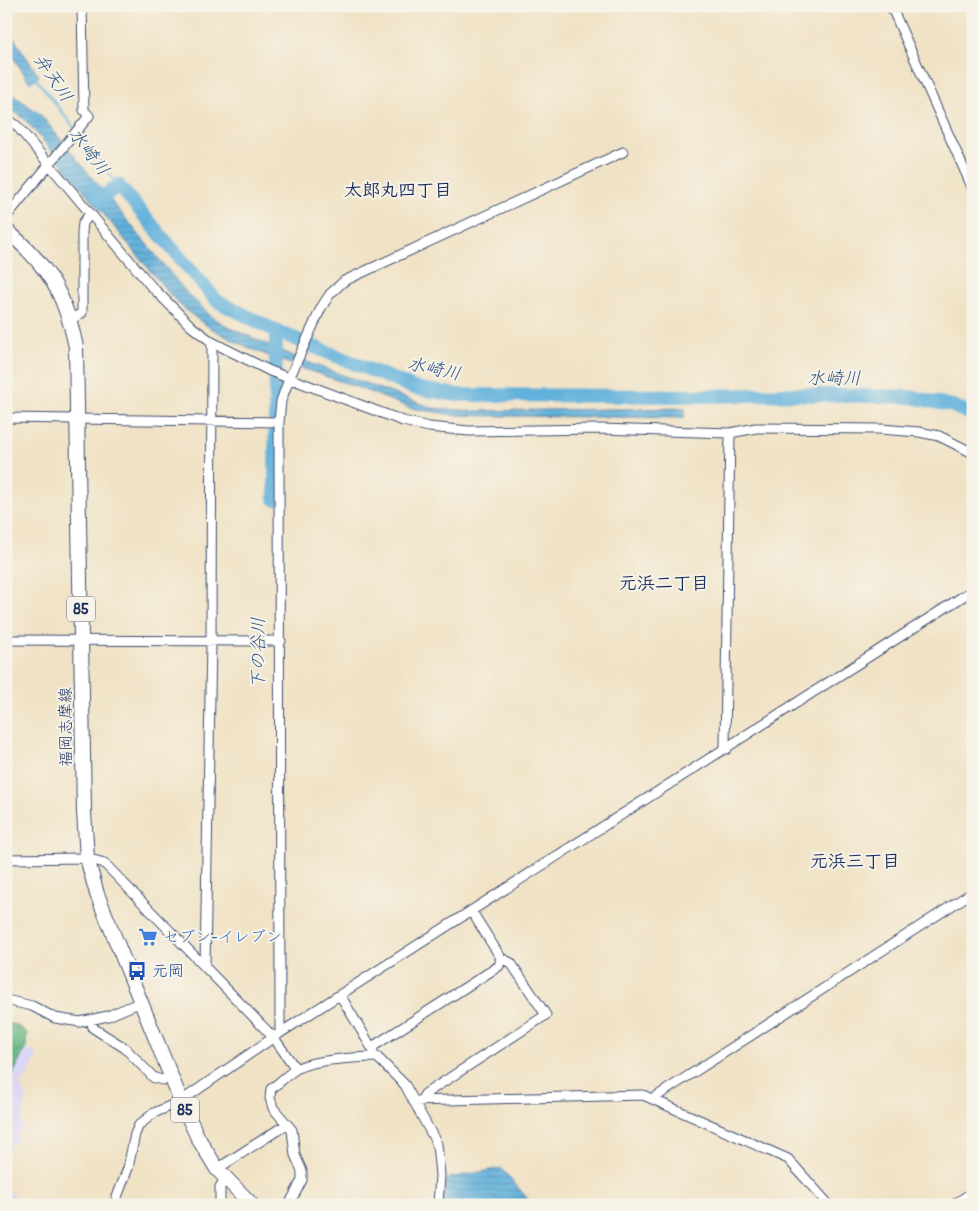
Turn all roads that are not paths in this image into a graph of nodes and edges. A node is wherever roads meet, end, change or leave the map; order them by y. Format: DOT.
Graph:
graph roads {
  1 [pos="82,6"];
  2 [pos="891,6"];
  3 [pos="6,118"];
  4 [pos="623,152"];
  5 [pos="50,166"];
  6 [pos="973,188"];
  7 [pos="90,214"];
  8 [pos="6,217"];
  9 [pos="6,230"];
  10 [pos="70,320"];
  11 [pos="212,342"];
  12 [pos="290,377"];
  13 [pos="6,418"];
  14 [pos="78,419"];
  15 [pos="212,420"];
  16 [pos="276,422"];
  17 [pos="730,433"];
  18 [pos="973,453"];
  19 [pos="973,590"];
  20 [pos="6,640"];
  21 [pos="82,640"];
  22 [pos="276,641"];
  23 [pos="210,642"];
  24 [pos="727,749"];
  25 [pos="87,858"];
  26 [pos="6,859"];
  27 [pos="973,892"];
  28 [pos="472,912"];
  29 [pos="501,958"];
  30 [pos="205,965"];
  31 [pos="340,995"];
  32 [pos="6,1000"];
  33 [pos="141,1002"];
  34 [pos="92,1021"];
  35 [pos="277,1035"];
  36 [pos="372,1046"];
  37 [pos="376,1057"];
  38 [pos="296,1069"];
  39 [pos="171,1077"];
  40 [pos="654,1098"];
  41 [pos="180,1101"];
  42 [pos="417,1101"];
  43 [pos="287,1124"];
  44 [pos="221,1174"];
  45 [pos="973,1192"];
  46 [pos="114,1205"];
  47 [pos="220,1205"];
  48 [pos="252,1205"];
  49 [pos="289,1205"];
  50 [pos="438,1205"];
  51 [pos="828,1205"];
  52 [pos="953,1205"];
  1 -- 5 [label="street"];
  2 -- 6 [label="street"];
  3 -- 5 [label="street"];
  4 -- 12 [label="street"];
  5 -- 7 [label="street"];
  5 -- 8 [label="street"];
  7 -- 10 [label="street"];
  7 -- 11 [label="street"];
  9 -- 10 [label="main road, 福岡志摩線 / 85"];
  10 -- 14 [label="main road, 福岡志摩線 / 85"];
  11 -- 12 [label="street"];
  11 -- 15 [label="street"];
  12 -- 16 [label="street"];
  12 -- 17 [label="street"];
  13 -- 14 [label="street"];
  14 -- 15 [label="street"];
  14 -- 21 [label="main road, 福岡志摩線 / 85"];
  15 -- 16 [label="street"];
  15 -- 23 [label="street"];
  16 -- 22 [label="street"];
  17 -- 18 [label="street"];
  17 -- 24 [label="street"];
  19 -- 24 [label="street"];
  20 -- 21 [label="street"];
  21 -- 23 [label="street"];
  21 -- 25 [label="main road, 福岡志摩線 / 85"];
  22 -- 23 [label="street"];
  22 -- 35 [label="street"];
  23 -- 30 [label="street"];
  24 -- 28 [label="street"];
  25 -- 26 [label="street"];
  25 -- 30 [label="street"];
  25 -- 33 [label="main road, 福岡志摩線 / 85"];
  27 -- 40 [label="street"];
  28 -- 29 [label="street"];
  28 -- 31 [label="street"];
  29 -- 36 [label="street"];
  29 -- 42 [label="street"];
  30 -- 35 [label="street"];
  31 -- 35 [label="street"];
  31 -- 36 [label="street"];
  32 -- 34 [label="street"];
  33 -- 34 [label="street"];
  33 -- 39 [label="main road, 福岡志摩線 / 85"];
  34 -- 39 [label="street"];
  35 -- 38 [label="street"];
  35 -- 41 [label="street"];
  36 -- 37 [label="street"];
  37 -- 38 [label="street"];
  37 -- 42 [label="street"];
  38 -- 43 [label="street"];
  39 -- 41 [label="main road, 福岡志摩線 / 85"];
  40 -- 42 [label="street"];
  40 -- 51 [label="street"];
  41 -- 44 [label="main road, 福岡志摩線 / 85"];
  41 -- 46 [label="street"];
  42 -- 50 [label="street"];
  43 -- 44 [label="street"];
  43 -- 49 [label="street"];
  44 -- 47 [label="street"];
  44 -- 48 [label="main road, 福岡志摩線 / 85"];
  45 -- 52 [label="street"];
}
